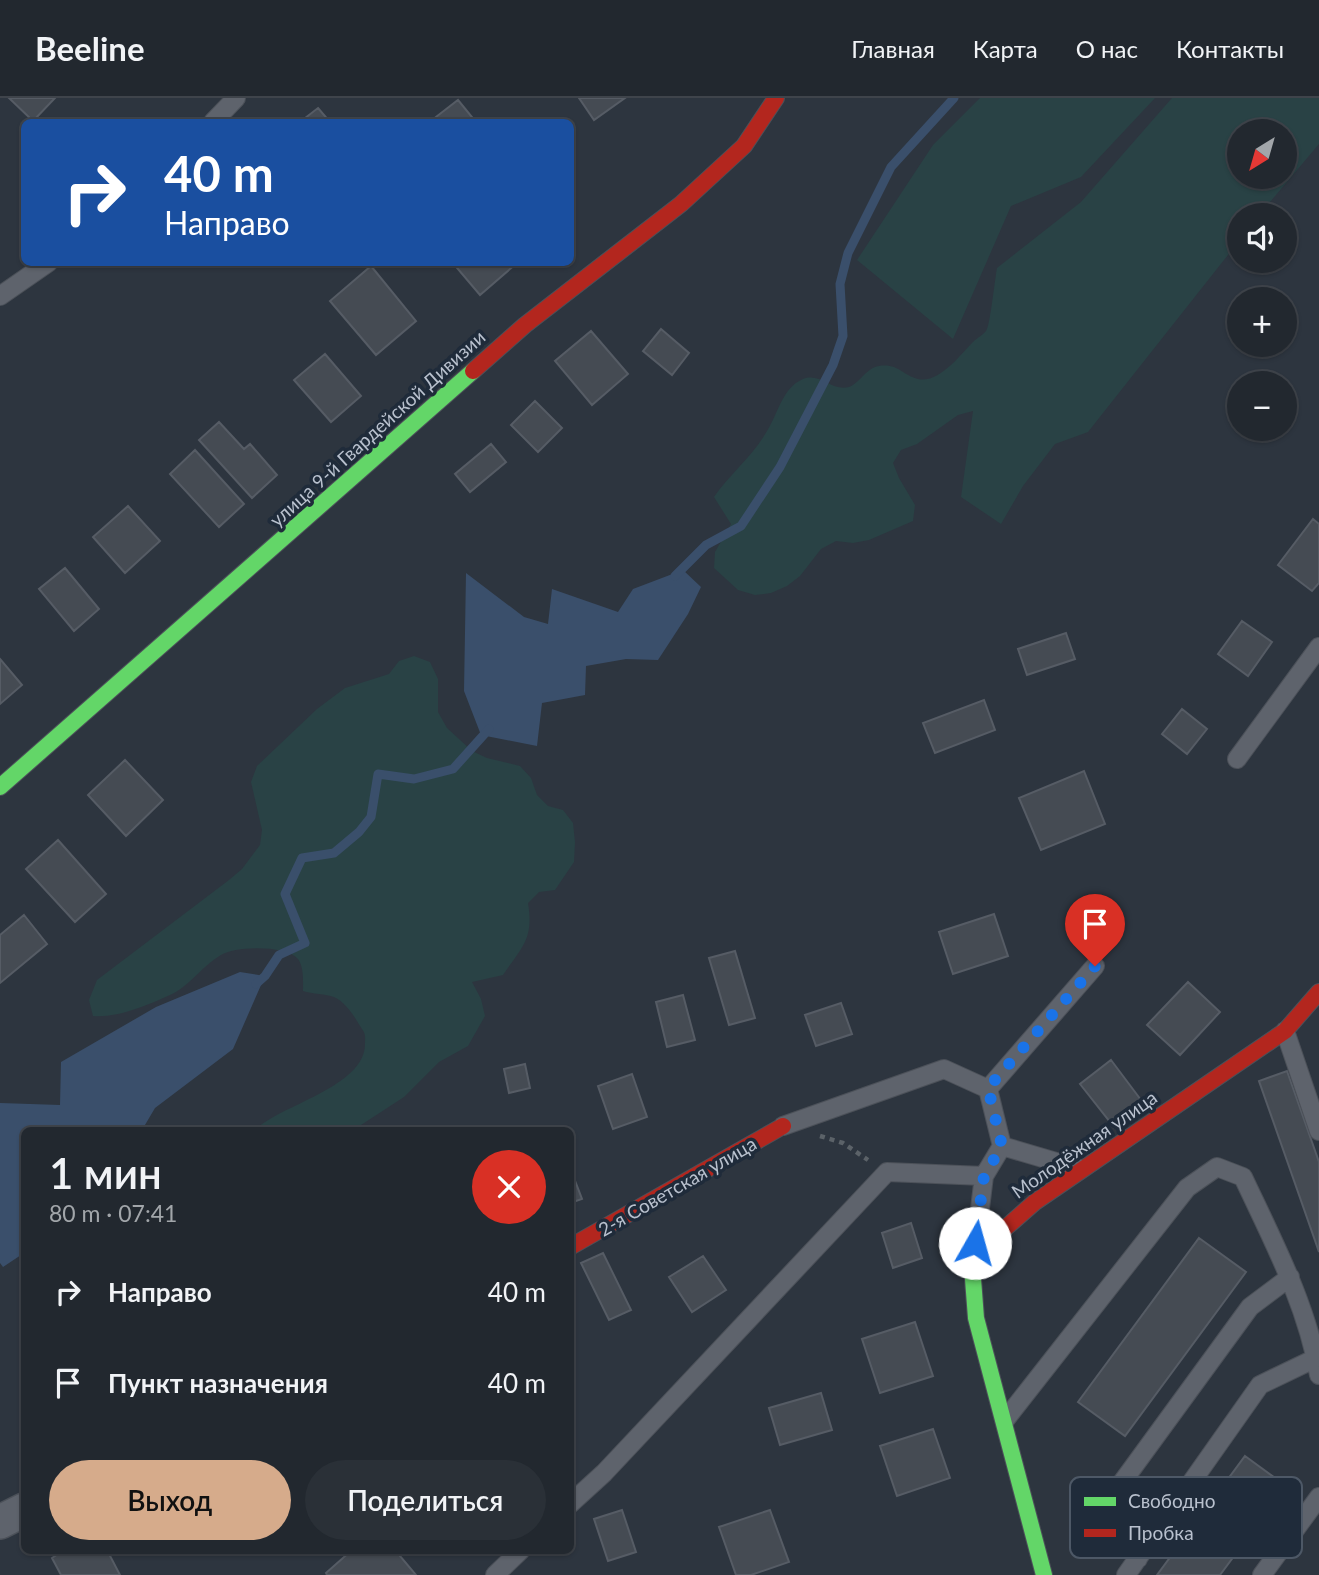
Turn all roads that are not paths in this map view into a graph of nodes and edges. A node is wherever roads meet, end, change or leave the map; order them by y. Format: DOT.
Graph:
graph roads {
  1 [pos="236,98"];
  2 [pos="776,98"];
  3 [pos="216,119"];
  4 [pos="43,266"];
  5 [pos="0,296"];
  6 [pos="1319,647"];
  7 [pos="1237,759"];
  8 [pos="0,787"];
  9 [pos="1095,966"];
  10 [pos="1319,992"];
  11 [pos="1285,1031"];
  12 [pos="988,1088"];
  13 [pos="783,1126"];
  14 [pos="1319,1131"];
  15 [pos="1002,1146"];
  16 [pos="1080,1169"];
  17 [pos="984,1176"];
  18 [pos="574,1245"];
  19 [pos="972,1266"];
  20 [pos="1290,1278"];
  21 [pos="1318,1366"];
  22 [pos="1003,1423"];
  23 [pos="1126,1477"];
  24 [pos="1195,1477"];
  25 [pos="1319,1497"];
  26 [pos="574,1500"];
  27 [pos="21,1512"];
  28 [pos="1302,1520"];
  29 [pos="0,1522"];
  30 [pos="517,1554"];
  31 [pos="1274,1558"];
  32 [pos="1138,1559"];
  33 [pos="495,1575"];
  34 [pos="1044,1575"];
  35 [pos="1126,1575"];
  36 [pos="1262,1575"];
  1 -- 3 [label="lane"];
  2 -- 8 [label="street, улица 9-й Гвардейской Дивизии"];
  4 -- 5 [label="lane"];
  6 -- 7 [label="lane"];
  9 -- 12 [label="lane"];
  10 -- 11 [label="street, Молодёжная улица"];
  11 -- 14 [label="lane"];
  11 -- 16 [label="street, Молодёжная улица"];
  12 -- 13 [label="lane"];
  12 -- 15 [label="lane"];
  13 -- 18 [label="street, 2-я Советская улица"];
  15 -- 16 [label="lane"];
  15 -- 17 [label="lane"];
  16 -- 19 [label="street, Молодёжная улица"];
  17 -- 19 [label="lane"];
  17 -- 26 [label="lane"];
  19 -- 22 [label="street"];
  20 -- 21 [label="lane"];
  20 -- 22 [label="lane"];
  20 -- 23 [label="lane"];
  21 -- 24 [label="lane"];
  22 -- 34 [label="street"];
  25 -- 28 [label="lane"];
  27 -- 29 [label="street"];
  30 -- 33 [label="lane"];
  31 -- 36 [label="lane"];
  32 -- 35 [label="lane"];
}
